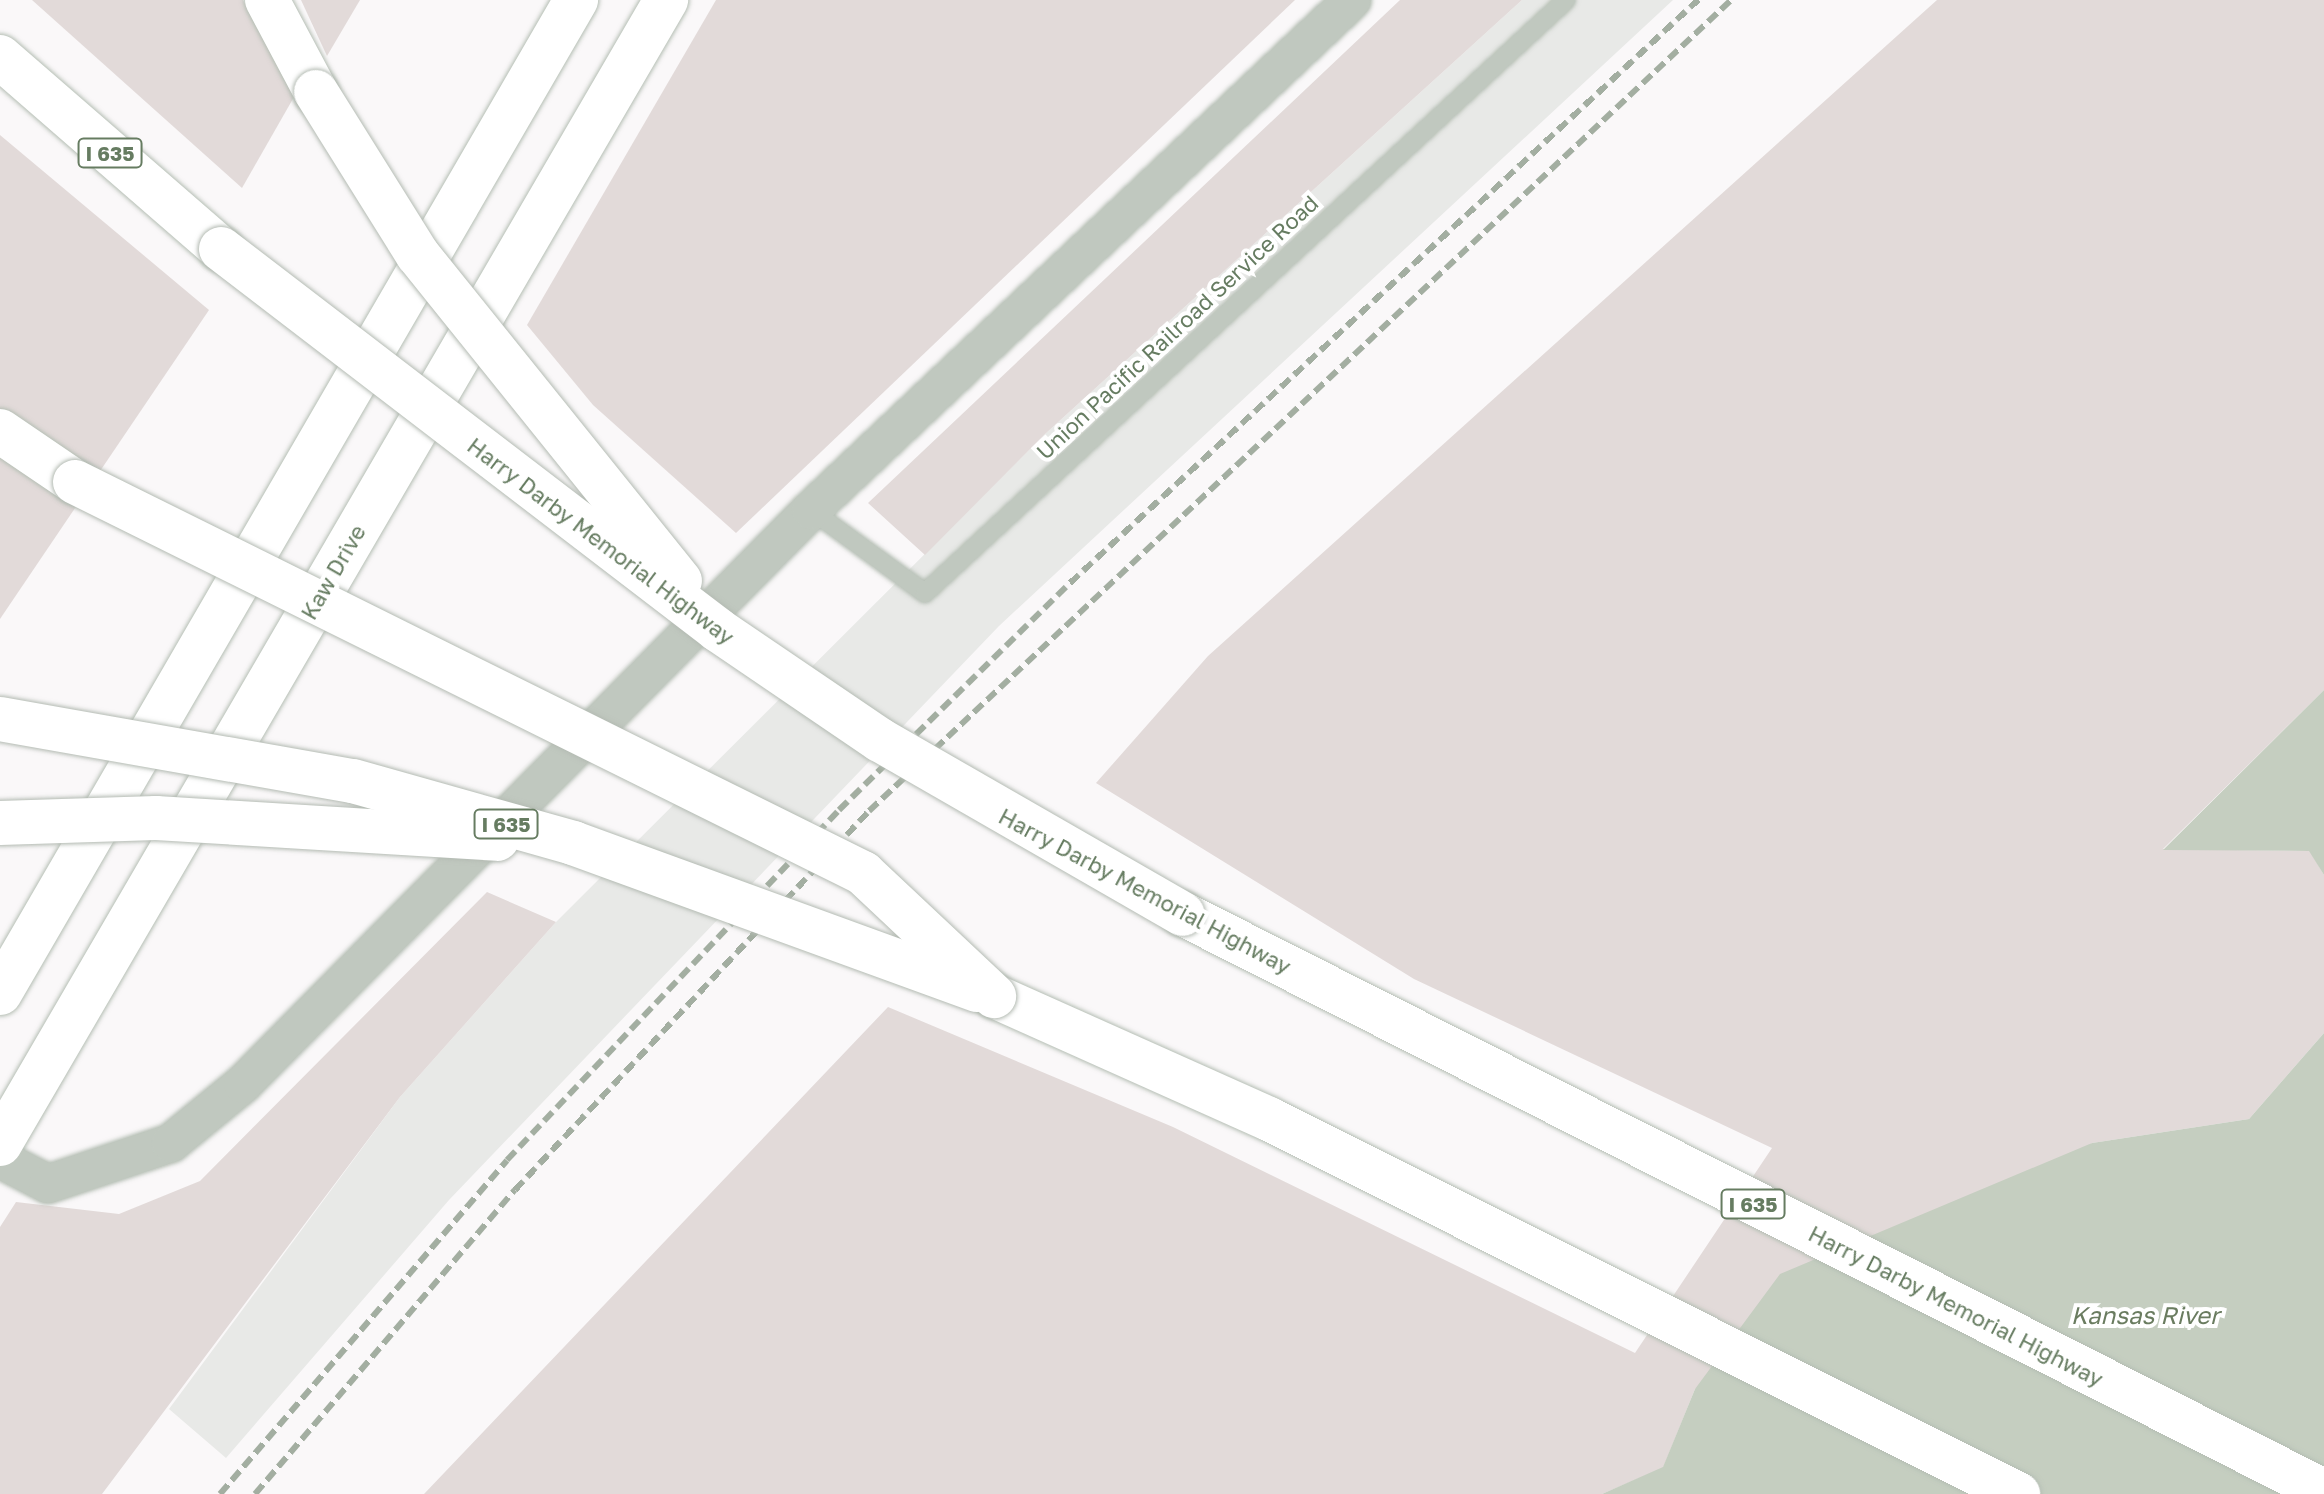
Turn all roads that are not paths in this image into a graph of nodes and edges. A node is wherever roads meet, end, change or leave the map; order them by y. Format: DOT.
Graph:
graph roads {
  1 [pos="267,0"];
  2 [pos="576,0"];
  3 [pos="666,0"];
  4 [pos="1352,0"];
  5 [pos="1566,0"];
  6 [pos="0,57"];
  7 [pos="0,431"];
  8 [pos="811,510"];
  9 [pos="718,630"];
  10 [pos="0,719"];
  11 [pos="0,823"];
  12 [pos="573,843"];
  13 [pos="0,993"];
  14 [pos="994,996"];
  15 [pos="0,1144"];
  16 [pos="0,1159"];
  17 [pos="2324,1491"];
  18 [pos="2018,1494"];
  1 -- 9 [label="main road, bridge"];
  2 -- 13 [label="main road"];
  3 -- 15 [label="main road, Kaw Drive"];
  4 -- 8 [label="street"];
  5 -- 8 [label="lane, Union Pacific Railroad Service Road"];
  6 -- 9 [label="main road, Harry Darby Memorial Highway / I 635, bridge"];
  7 -- 14 [label="main road, bridge"];
  8 -- 16 [label="street"];
  9 -- 17 [label="main road, Harry Darby Memorial Highway / I 635, bridge"];
  10 -- 12 [label="main road, I 635, bridge"];
  11 -- 12 [label="main road, bridge"];
  12 -- 14 [label="main road, I 635, bridge"];
  14 -- 18 [label="main road, I 635"];
}
